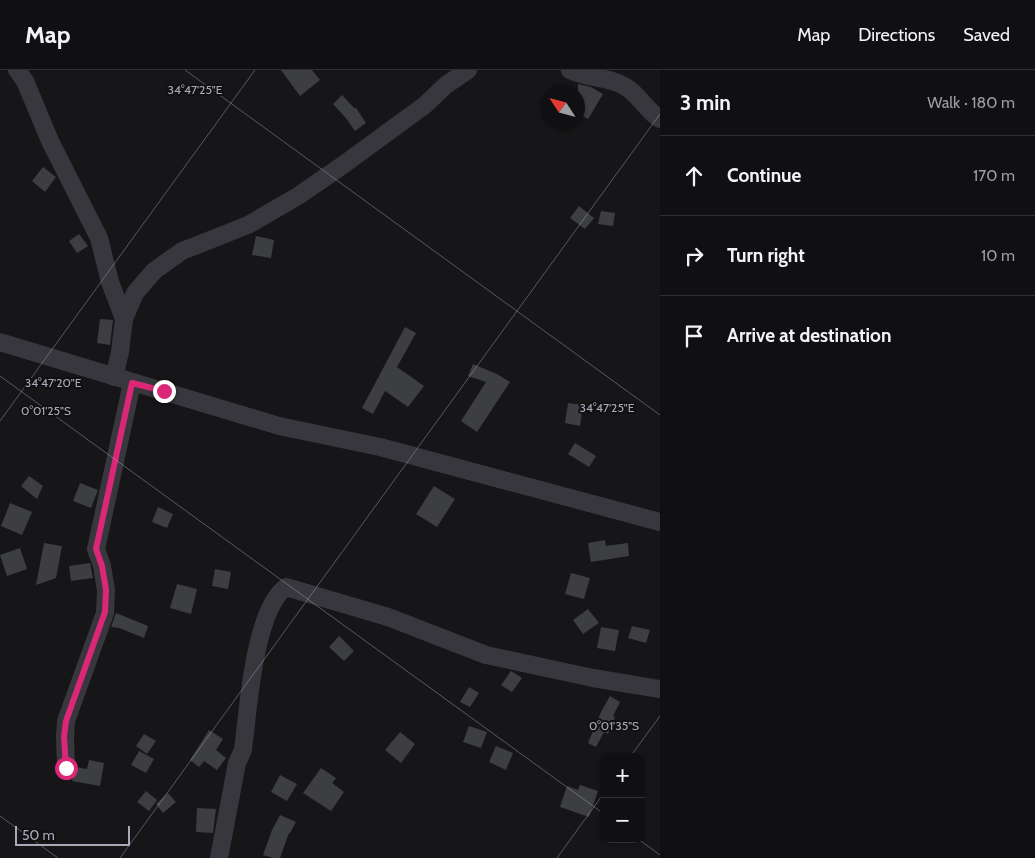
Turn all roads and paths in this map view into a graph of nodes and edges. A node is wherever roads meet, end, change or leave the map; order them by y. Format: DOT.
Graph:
graph roads {
  1 [pos="16,70"];
  2 [pos="468,70"];
  3 [pos="570,70"];
  4 [pos="660,119"];
  5 [pos="124,319"];
  6 [pos="0,342"];
  7 [pos="114,377"];
  8 [pos="132,383"];
  9 [pos="660,522"];
  10 [pos="660,690"];
  11 [pos="66,768"];
  12 [pos="219,858"];
  1 -- 5 [label="street"];
  2 -- 5 [label="street"];
  3 -- 4 [label="street"];
  5 -- 7 [label="street"];
  6 -- 7 [label="street"];
  7 -- 8 [label="street"];
  8 -- 9 [label="street"];
  8 -- 11 [label="street"];
  10 -- 12 [label="street"];
}
